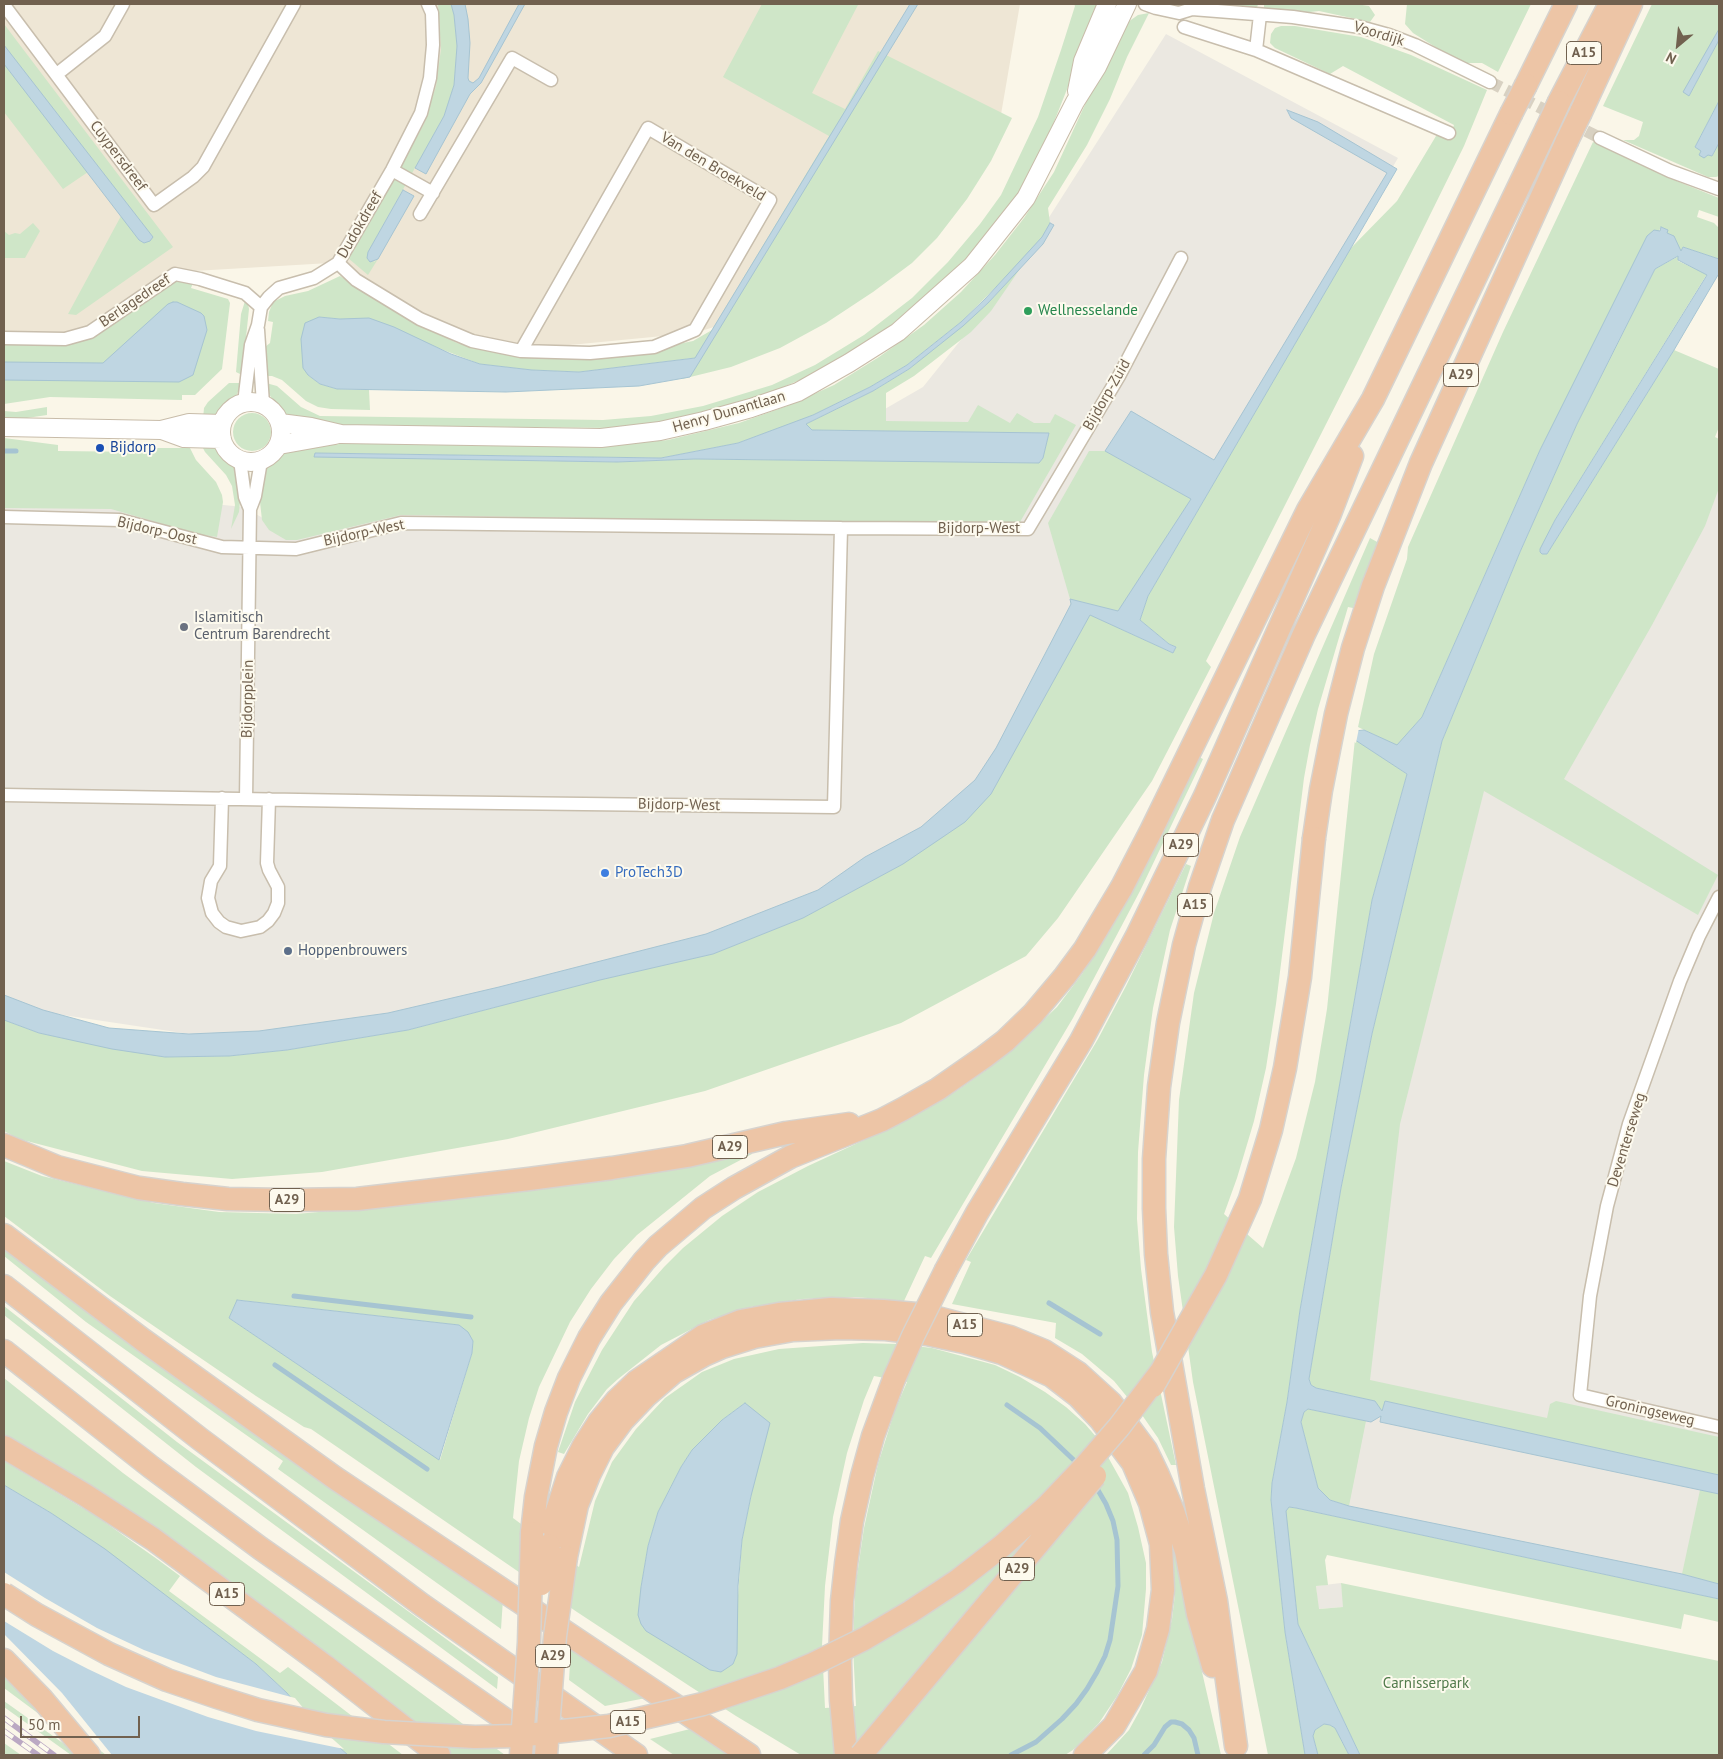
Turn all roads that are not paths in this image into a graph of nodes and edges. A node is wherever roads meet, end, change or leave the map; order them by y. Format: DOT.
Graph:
graph roads {
  1 [pos="123,4"];
  2 [pos="294,4"];
  3 [pos="428,4"];
  4 [pos="1107,4"];
  5 [pos="1127,4"];
  6 [pos="1144,4"];
  7 [pos="1566,4"];
  8 [pos="1610,4"];
  9 [pos="1631,4"];
  10 [pos="4,5"];
  11 [pos="1188,6"];
  12 [pos="1260,15"];
  13 [pos="1184,27"];
  14 [pos="1256,50"];
  15 [pos="57,74"];
  16 [pos="550,80"];
  17 [pos="1490,82"];
  18 [pos="1075,102"];
  19 [pos="1449,133"];
  20 [pos="1600,138"];
  21 [pos="392,170"];
  22 [pos="1719,189"];
  23 [pos="433,193"];
  24 [pos="420,214"];
  25 [pos="1181,258"];
  26 [pos="338,263"];
  27 [pos="261,307"];
  28 [pos="258,325"];
  29 [pos="4,338"];
  30 [pos="522,351"];
  31 [pos="1373,399"];
  32 [pos="244,403"];
  33 [pos="263,404"];
  34 [pos="280,423"];
  35 [pos="4,427"];
  36 [pos="222,432"];
  37 [pos="340,434"];
  38 [pos="279,446"];
  39 [pos="240,460"];
  40 [pos="261,461"];
  41 [pos="250,509"];
  42 [pos="4,517"];
  43 [pos="841,528"];
  44 [pos="1028,529"];
  45 [pos="249,548"];
  46 [pos="4,795"];
  47 [pos="222,798"];
  48 [pos="246,798"];
  49 [pos="269,799"];
  50 [pos="1719,897"];
  51 [pos="882,1120"];
  52 [pos="4,1145"];
  53 [pos="4,1235"];
  54 [pos="4,1286"];
  55 [pos="4,1351"];
  56 [pos="1160,1373"];
  57 [pos="1580,1395"];
  58 [pos="1719,1427"];
  59 [pos="4,1447"];
  60 [pos="549,1545"];
  61 [pos="4,1594"];
  62 [pos="528,1643"];
  63 [pos="4,1660"];
  64 [pos="690,1715"];
  65 [pos="1237,1751"];
  66 [pos="89,1755"];
  67 [pos="439,1755"];
  68 [pos="520,1755"];
  69 [pos="546,1755"];
  70 [pos="556,1755"];
  71 [pos="636,1755"];
  72 [pos="749,1755"];
  73 [pos="765,1755"];
  74 [pos="846,1755"];
  75 [pos="861,1755"];
  76 [pos="1085,1755"];
  1 -- 15 [label="street"];
  2 -- 15 [label="street, Cuypersdreef"];
  3 -- 21 [label="street, Dudokdreef"];
  4 -- 18 [label="main road"];
  5 -- 18 [label="main road"];
  6 -- 11 [label="street, Voordijk"];
  7 -- 31 [label="highway, A29, bridge"];
  8 -- 65 [label="highway, A15, bridge"];
  9 -- 56 [label="highway, A29, bridge"];
  10 -- 15 [label="street, Cuypersdreef"];
  11 -- 12 [label="street, Voordijk"];
  12 -- 14 [label="street"];
  12 -- 17 [label="street, Voordijk"];
  13 -- 14 [label="street"];
  14 -- 19 [label="street"];
  16 -- 23 [label="street"];
  18 -- 37 [label="main road, Henry Dunantlaan"];
  20 -- 22 [label="street"];
  21 -- 23 [label="street"];
  21 -- 26 [label="street, Dudokdreef"];
  23 -- 24 [label="street"];
  25 -- 44 [label="street, Bijdorp-Zuid"];
  26 -- 27 [label="street, Dudokdreef"];
  26 -- 30 [label="street, Van den Broekveld"];
  27 -- 28 [label="street"];
  27 -- 29 [label="street, Berlagedreef"];
  28 -- 32 [label="street"];
  28 -- 33 [label="street"];
  30 -- 30 [label="street, Van den Broekveld"];
  31 -- 51 [label="highway, A29"];
  31 -- 74 [label="highway, A29, bridge"];
  32 -- 33 [label="main road"];
  32 -- 36 [label="main road"];
  33 -- 34 [label="main road"];
  34 -- 37 [label="main road"];
  34 -- 38 [label="main road"];
  35 -- 36 [label="main road"];
  36 -- 39 [label="main road"];
  37 -- 38 [label="main road"];
  38 -- 40 [label="main road"];
  39 -- 40 [label="main road"];
  39 -- 41 [label="street, Bijdorpplein"];
  40 -- 41 [label="street, Bijdorpplein"];
  41 -- 45 [label="street, Bijdorpplein"];
  42 -- 45 [label="street, Bijdorp-Oost"];
  43 -- 44 [label="street, Bijdorp-West"];
  43 -- 45 [label="street, Bijdorp-West"];
  43 -- 49 [label="street, Bijdorp-West"];
  45 -- 48 [label="street, Bijdorpplein"];
  46 -- 47 [label="street"];
  47 -- 48 [label="street"];
  47 -- 49 [label="street"];
  48 -- 49 [label="street, Bijdorp-West"];
  50 -- 57 [label="street, Deventerseweg"];
  51 -- 52 [label="highway, A29"];
  51 -- 60 [label="highway, A29"];
  53 -- 64 [label="highway, A15"];
  54 -- 71 [label="highway, A15"];
  55 -- 70 [label="highway"];
  56 -- 61 [label="highway, A15, bridge"];
  56 -- 75 [label="highway, A29, bridge"];
  57 -- 58 [label="street, Groningseweg"];
  59 -- 67 [label="highway, A15"];
  60 -- 62 [label="highway, A15, bridge"];
  60 -- 65 [label="highway, A15"];
  60 -- 69 [label="highway, A29, bridge"];
  60 -- 76 [label="highway, A29"];
  62 -- 68 [label="highway, A29, bridge"];
  63 -- 66 [label="highway"];
  64 -- 72 [label="highway, A15"];
  64 -- 73 [label="highway"];
}
